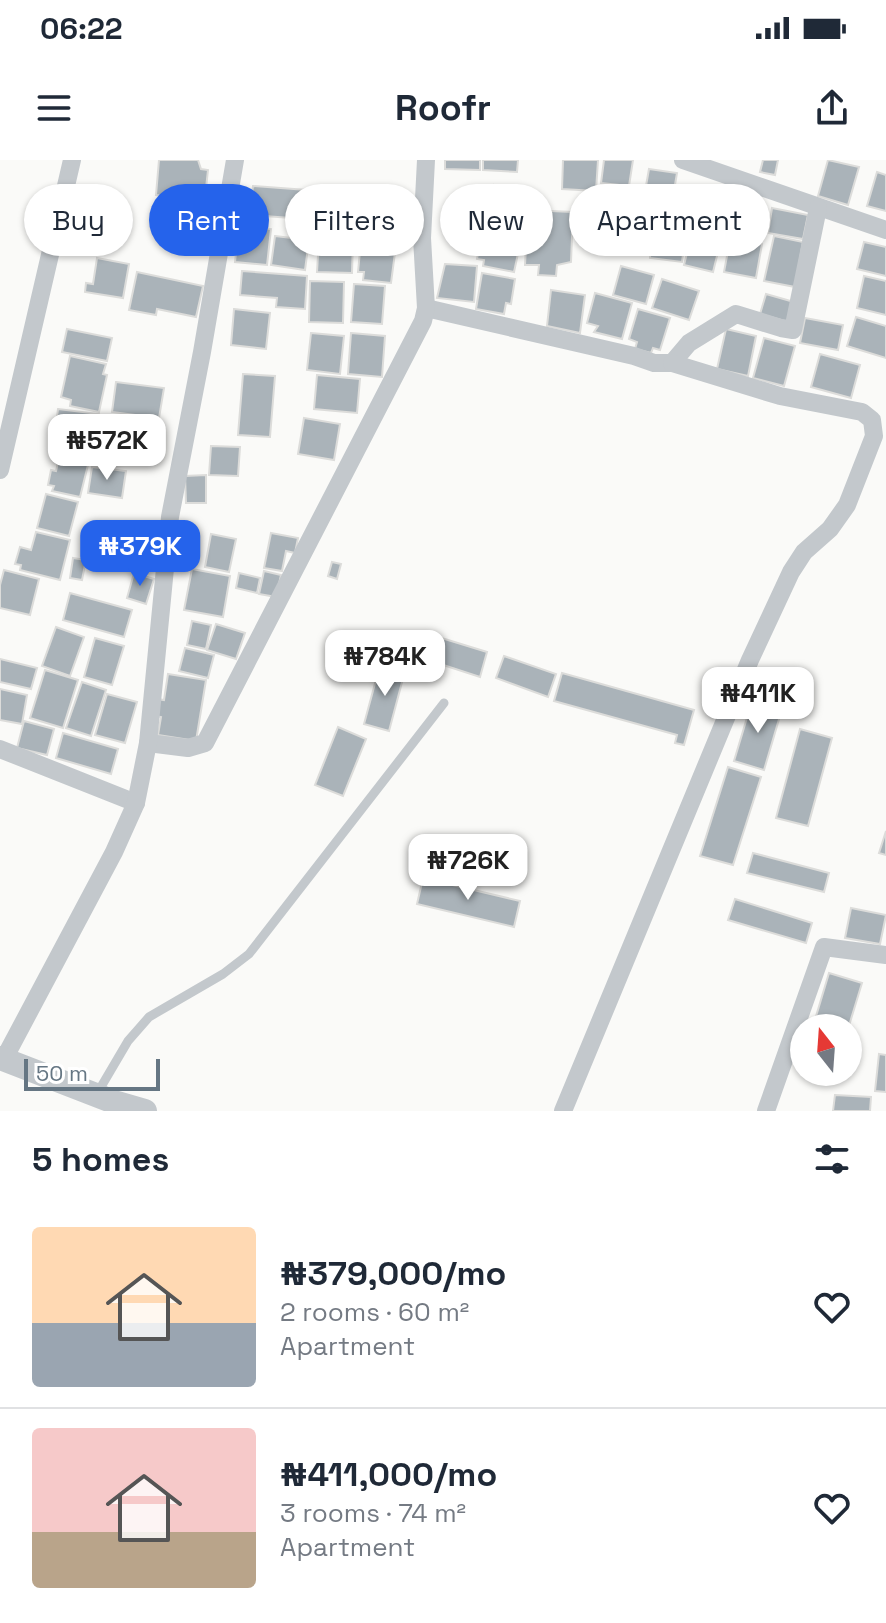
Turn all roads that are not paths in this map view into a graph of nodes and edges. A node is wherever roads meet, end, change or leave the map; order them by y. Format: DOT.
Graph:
graph roads {
  1 [pos="72,160"];
  2 [pos="235,160"];
  3 [pos="426,160"];
  4 [pos="683,160"];
  5 [pos="818,208"];
  6 [pos="886,230"];
  7 [pos="426,308"];
  8 [pos="672,363"];
  9 [pos="0,470"];
  10 [pos="444,703"];
  11 [pos="148,743"];
  12 [pos="0,749"];
  13 [pos="136,803"];
  14 [pos="886,955"];
  15 [pos="2,1058"];
  16 [pos="96,1095"];
  17 [pos="145,1111"];
  18 [pos="563,1111"];
  19 [pos="766,1111"];
  1 -- 9 [label="street"];
  2 -- 11 [label="street"];
  3 -- 7 [label="street"];
  4 -- 5 [label="street"];
  5 -- 6 [label="street"];
  5 -- 8 [label="street"];
  7 -- 8 [label="street"];
  7 -- 11 [label="street"];
  8 -- 18 [label="street"];
  10 -- 16 [label="lane"];
  11 -- 13 [label="street"];
  12 -- 13 [label="street"];
  13 -- 15 [label="street"];
  14 -- 19 [label="street"];
  15 -- 16 [label="street"];
  16 -- 17 [label="street"];
}
